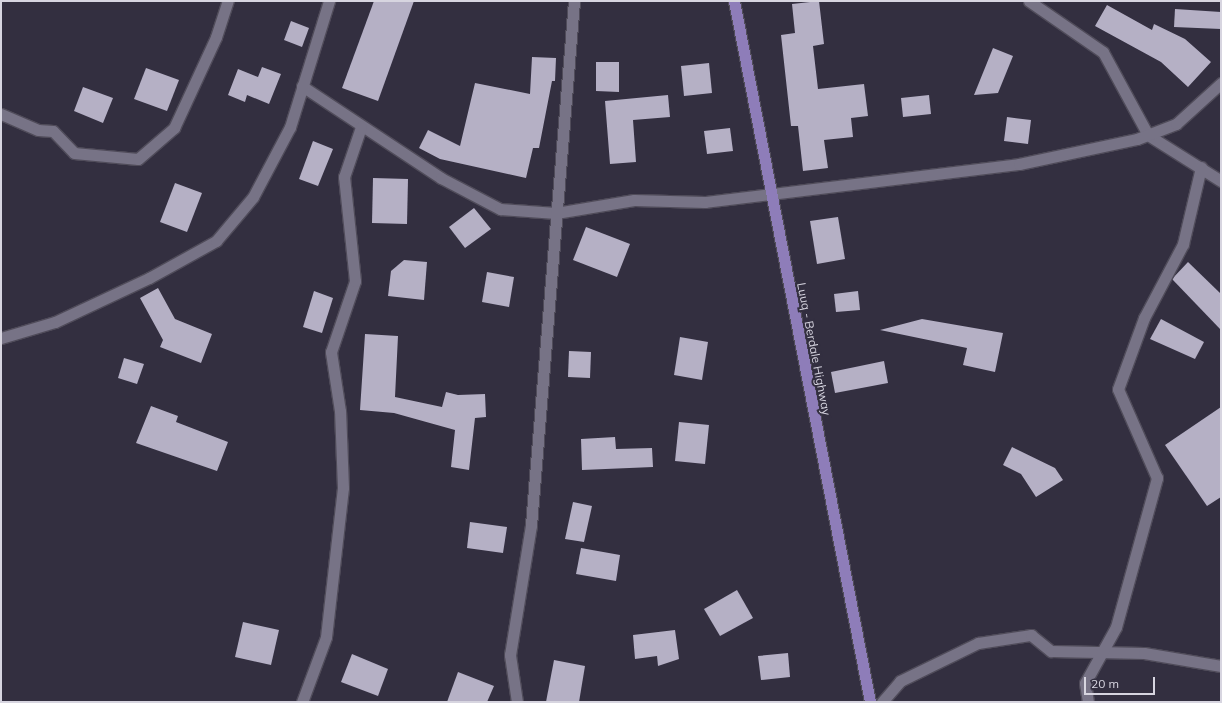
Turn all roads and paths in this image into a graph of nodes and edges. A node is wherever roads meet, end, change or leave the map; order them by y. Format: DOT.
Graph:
graph roads {
  1 [pos="228,1"];
  2 [pos="329,1"];
  3 [pos="574,1"];
  4 [pos="734,1"];
  5 [pos="1029,1"];
  6 [pos="1221,83"];
  7 [pos="302,86"];
  8 [pos="1,114"];
  9 [pos="361,127"];
  10 [pos="1148,134"];
  11 [pos="1201,167"];
  12 [pos="1221,181"];
  13 [pos="771,193"];
  14 [pos="556,213"];
  15 [pos="1,338"];
  16 [pos="1101,653"];
  17 [pos="1221,666"];
  18 [pos="302,702"];
  19 [pos="517,702"];
  20 [pos="870,702"];
  21 [pos="882,702"];
  22 [pos="1088,702"];
  1 -- 8 [label="street"];
  2 -- 7 [label="street"];
  3 -- 14 [label="street"];
  4 -- 13 [label="main road, Luuq - Berdale Highway"];
  5 -- 10 [label="street"];
  6 -- 10 [label="street"];
  7 -- 9 [label="street"];
  7 -- 15 [label="street"];
  9 -- 14 [label="street"];
  9 -- 18 [label="street"];
  10 -- 11 [label="street"];
  10 -- 13 [label="street"];
  11 -- 12 [label="street"];
  11 -- 16 [label="street"];
  13 -- 14 [label="street"];
  13 -- 20 [label="main road, Luuq - Berdale Highway"];
  14 -- 19 [label="street"];
  16 -- 17 [label="street"];
  16 -- 21 [label="street"];
  16 -- 22 [label="street"];
}
